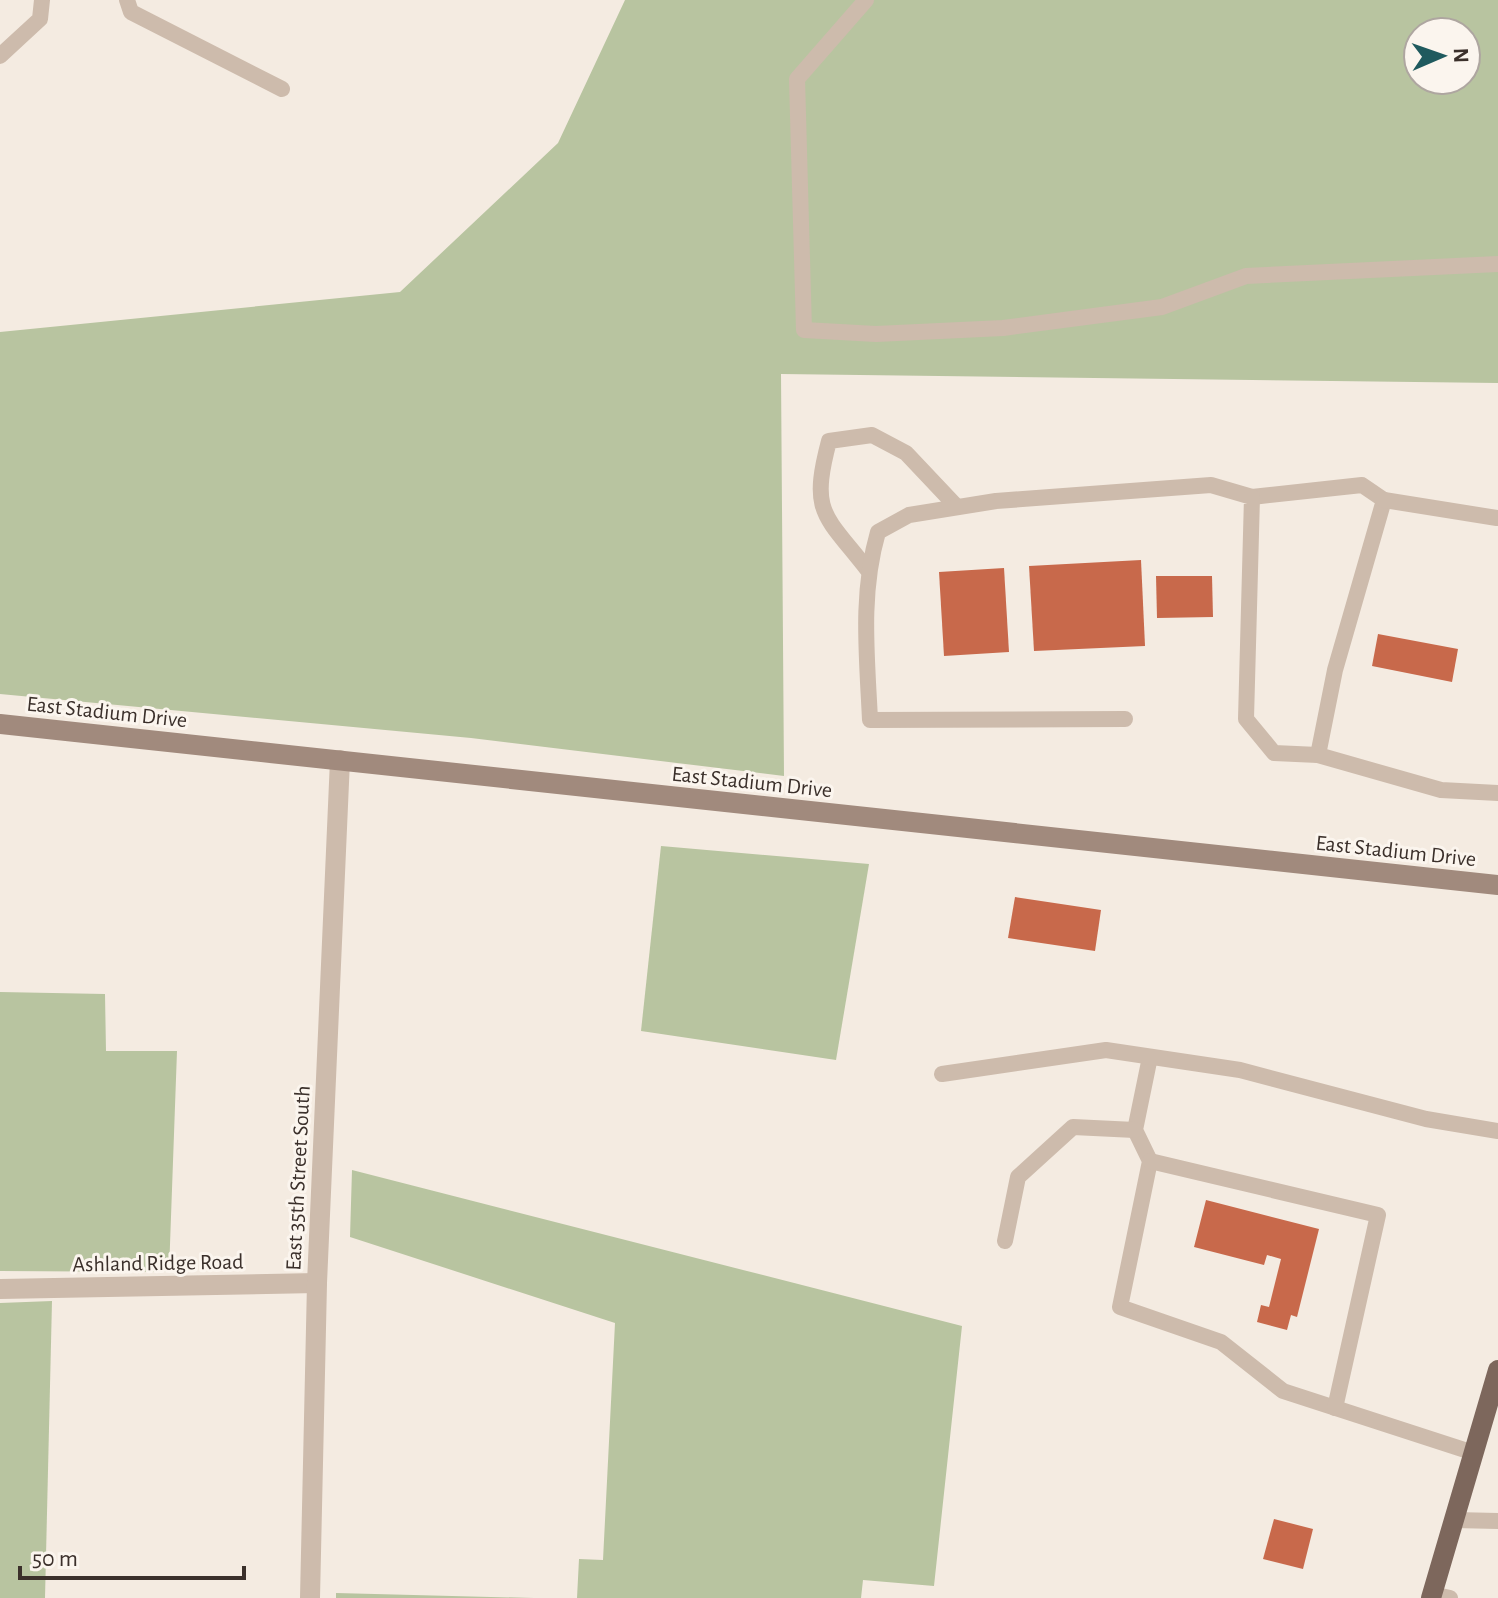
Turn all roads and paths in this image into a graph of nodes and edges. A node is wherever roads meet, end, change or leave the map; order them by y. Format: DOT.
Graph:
graph roads {
  1 [pos="42,0"];
  2 [pos="127,0"];
  3 [pos="866,0"];
  4 [pos="0,56"];
  5 [pos="282,89"];
  6 [pos="1498,264"];
  7 [pos="1252,497"];
  8 [pos="1384,500"];
  9 [pos="957,507"];
  10 [pos="1497,518"];
  11 [pos="867,569"];
  12 [pos="1125,719"];
  13 [pos="0,724"];
  14 [pos="1318,755"];
  15 [pos="340,760"];
  16 [pos="1498,793"];
  17 [pos="1498,885"];
  18 [pos="1150,1057"];
  19 [pos="942,1074"];
  20 [pos="1135,1130"];
  21 [pos="1498,1131"];
  22 [pos="1150,1161"];
  23 [pos="1005,1241"];
  24 [pos="317,1283"];
  25 [pos="0,1289"];
  26 [pos="1498,1370"];
  27 [pos="1335,1408"];
  28 [pos="1474,1453"];
  29 [pos="1454,1520"];
  30 [pos="1498,1521"];
  31 [pos="1438,1597"];
  32 [pos="310,1598"];
  1 -- 4 [label="lane"];
  2 -- 5 [label="lane"];
  3 -- 6 [label="lane"];
  7 -- 8 [label="lane"];
  7 -- 9 [label="lane"];
  7 -- 14 [label="lane"];
  8 -- 10 [label="lane"];
  8 -- 14 [label="lane"];
  9 -- 11 [label="lane"];
  9 -- 11 [label="lane"];
  11 -- 12 [label="lane"];
  13 -- 15 [label="main road, East Stadium Drive"];
  14 -- 16 [label="lane"];
  15 -- 17 [label="main road, East Stadium Drive"];
  15 -- 24 [label="street, East 35th Street South"];
  18 -- 19 [label="lane"];
  18 -- 20 [label="lane"];
  18 -- 21 [label="lane"];
  20 -- 22 [label="lane"];
  20 -- 23 [label="lane"];
  22 -- 27 [label="lane"];
  22 -- 27 [label="lane"];
  24 -- 25 [label="street, Ashland Ridge Road"];
  24 -- 32 [label="street, East 35th Street South"];
  26 -- 28 [label="main road"];
  27 -- 28 [label="lane"];
  28 -- 29 [label="main road"];
  29 -- 30 [label="lane"];
  29 -- 31 [label="main road"];
}
